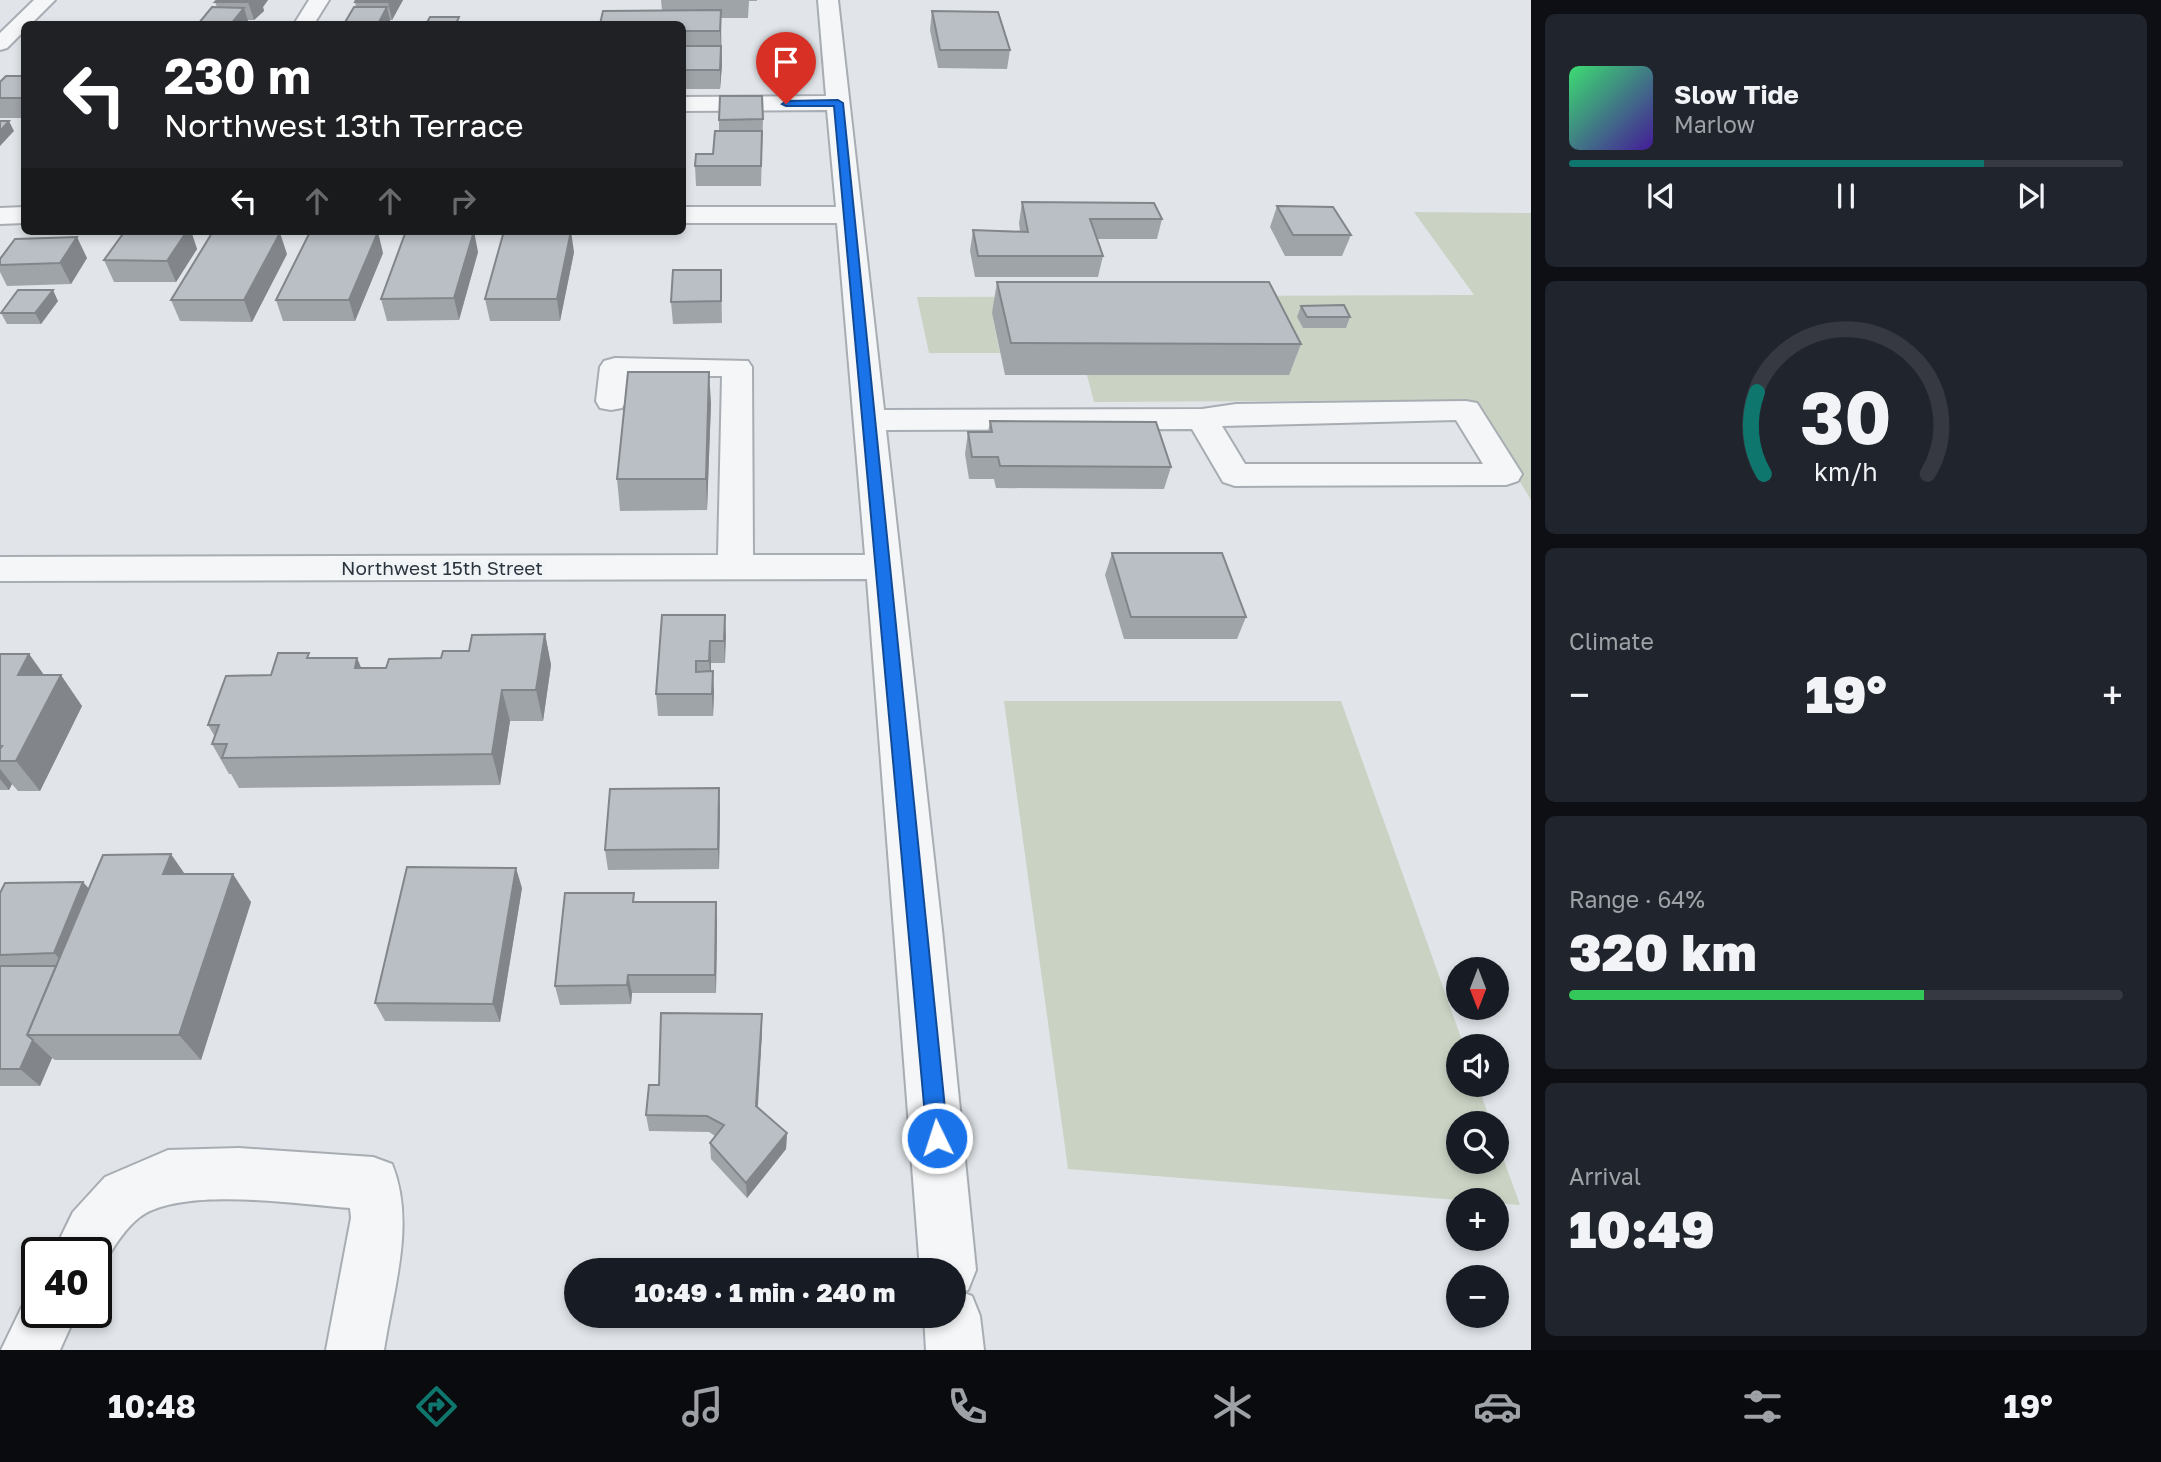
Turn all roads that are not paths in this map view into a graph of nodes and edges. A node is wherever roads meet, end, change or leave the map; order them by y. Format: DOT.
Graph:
graph roads {
  1 [pos="45,0"];
  2 [pos="319,0"];
  3 [pos="828,0"];
  4 [pos="24,21"];
  5 [pos="306,21"];
  6 [pos="21,23"];
  7 [pos="0,44"];
  8 [pos="838,103"];
  9 [pos="686,104"];
  10 [pos="21,215"];
  11 [pos="686,215"];
  12 [pos="849,215"];
  13 [pos="0,216"];
  14 [pos="611,401"];
  15 [pos="1202,419"];
  16 [pos="869,420"];
  17 [pos="735,567"];
  18 [pos="883,567"];
  19 [pos="0,569"];
  20 [pos="89,1237"];
  21 [pos="947,1258"];
  22 [pos="41,1328"];
  23 [pos="953,1328"];
  24 [pos="30,1350"];
  25 [pos="355,1350"];
  26 [pos="955,1350"];
  1 -- 4 [label="street"];
  2 -- 5 [label="street"];
  3 -- 8 [label="street"];
  6 -- 7 [label="street"];
  8 -- 9 [label="street"];
  8 -- 12 [label="street"];
  10 -- 13 [label="street"];
  11 -- 12 [label="street"];
  12 -- 16 [label="street"];
  14 -- 17 [label="street"];
  15 -- 15 [label="street"];
  15 -- 16 [label="street"];
  16 -- 18 [label="street"];
  17 -- 18 [label="street, Northwest 15th Street"];
  17 -- 19 [label="street, Northwest 15th Street"];
  18 -- 21 [label="street"];
  20 -- 25 [label="street"];
  22 -- 24 [label="street"];
  23 -- 26 [label="street"];
}
